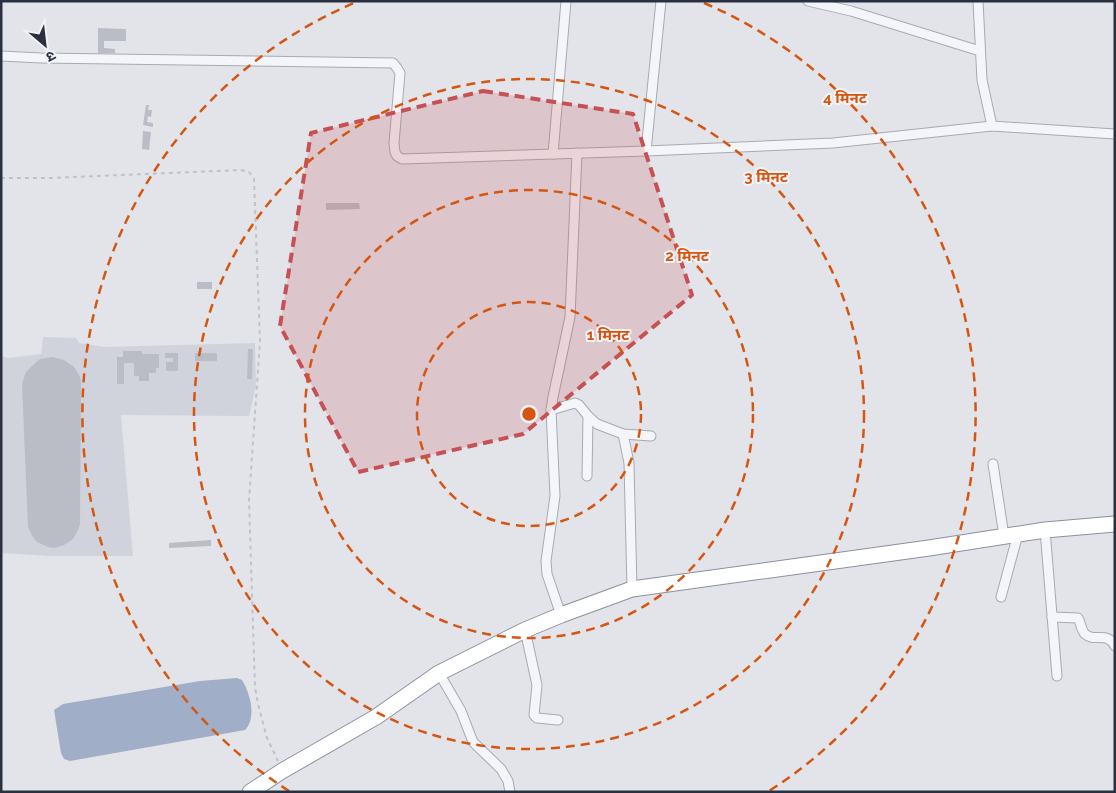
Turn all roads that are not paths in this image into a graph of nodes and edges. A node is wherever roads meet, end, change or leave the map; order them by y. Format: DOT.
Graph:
graph roads {
  1 [pos="566,1"];
  2 [pos="661,1"];
  3 [pos="808,1"];
  4 [pos="978,1"];
  5 [pos="980,51"];
  6 [pos="1,56"];
  7 [pos="992,126"];
  8 [pos="1115,134"];
  9 [pos="646,151"];
  10 [pos="577,153"];
  11 [pos="553,154"];
  12 [pos="551,410"];
  13 [pos="588,416"];
  14 [pos="623,434"];
  15 [pos="651,436"];
  16 [pos="993,464"];
  17 [pos="587,476"];
  18 [pos="1115,524"];
  19 [pos="1045,530"];
  20 [pos="1011,535"];
  21 [pos="632,589"];
  22 [pos="1001,597"];
  23 [pos="561,615"];
  24 [pos="1052,617"];
  25 [pos="525,630"];
  26 [pos="1115,646"];
  27 [pos="439,673"];
  28 [pos="1058,676"];
  29 [pos="558,720"];
  30 [pos="252,791"];
  31 [pos="510,792"];
  1 -- 11 [label="street"];
  2 -- 9 [label="street"];
  3 -- 5 [label="street"];
  4 -- 5 [label="street"];
  5 -- 7 [label="street"];
  6 -- 11 [label="street"];
  7 -- 8 [label="street"];
  7 -- 9 [label="street"];
  9 -- 10 [label="street"];
  10 -- 11 [label="street"];
  10 -- 12 [label="street"];
  12 -- 13 [label="street"];
  12 -- 23 [label="street"];
  13 -- 14 [label="street"];
  13 -- 17 [label="street"];
  14 -- 15 [label="street"];
  14 -- 21 [label="street"];
  16 -- 20 [label="street"];
  18 -- 19 [label="highway"];
  19 -- 20 [label="highway"];
  19 -- 24 [label="street"];
  20 -- 21 [label="highway"];
  20 -- 22 [label="street"];
  21 -- 23 [label="highway"];
  23 -- 25 [label="highway"];
  24 -- 26 [label="street"];
  24 -- 28 [label="street"];
  25 -- 27 [label="highway"];
  25 -- 29 [label="street"];
  27 -- 30 [label="highway"];
  27 -- 31 [label="street"];
}
